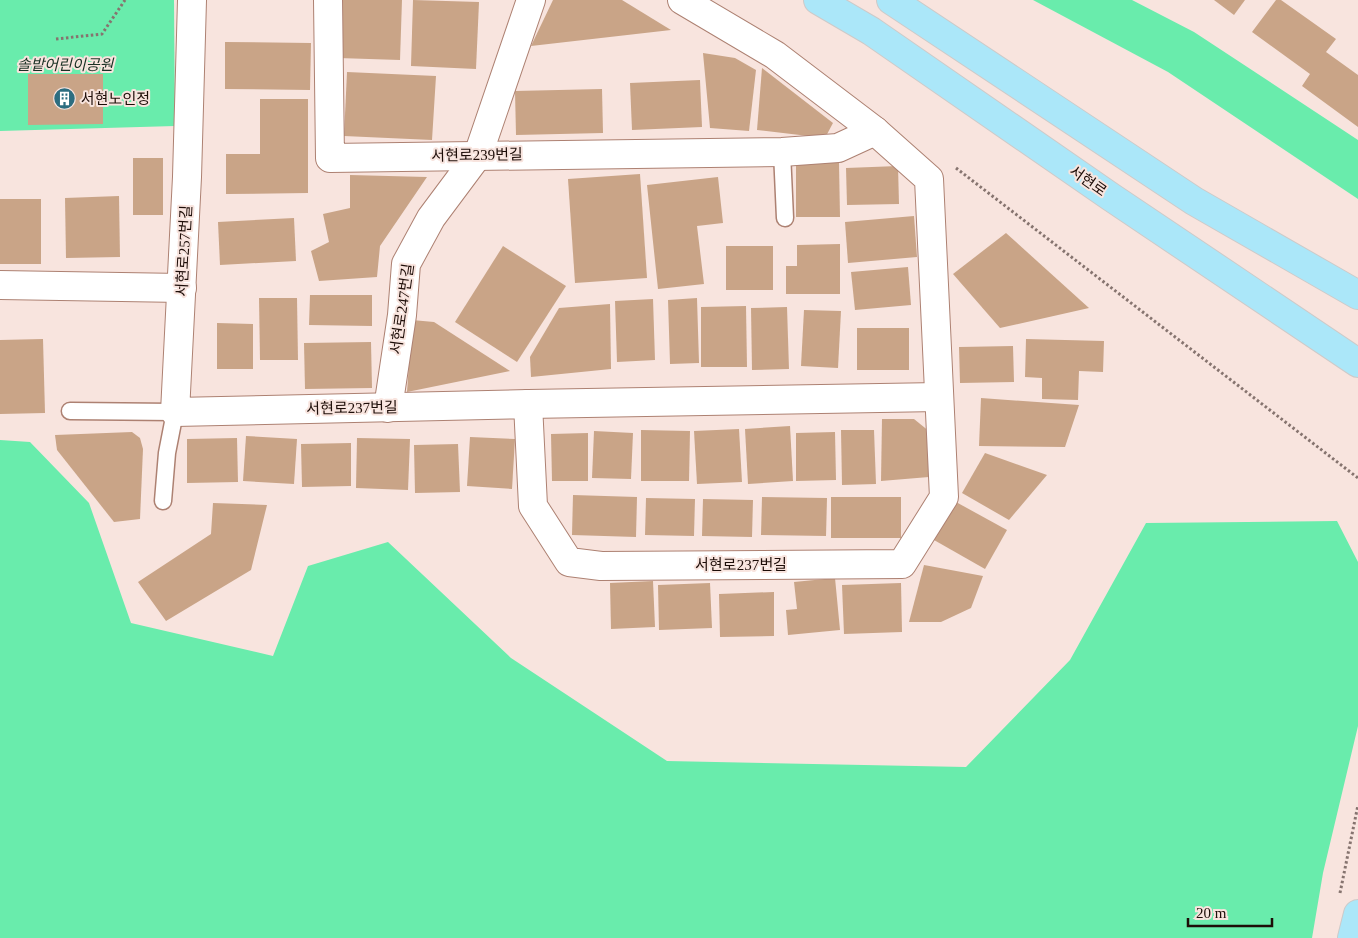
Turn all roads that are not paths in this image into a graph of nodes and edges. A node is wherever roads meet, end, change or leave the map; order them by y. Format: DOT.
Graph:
graph roads {
  1 [pos="192,0"];
  2 [pos="328,0"];
  3 [pos="531,0"];
  4 [pos="682,0"];
  5 [pos="818,0"];
  6 [pos="891,0"];
  7 [pos="875,131"];
  8 [pos="782,152"];
  9 [pos="478,155"];
  10 [pos="785,218"];
  11 [pos="0,285"];
  12 [pos="182,288"];
  13 [pos="1358,295"];
  14 [pos="1358,363"];
  15 [pos="939,397"];
  16 [pos="528,404"];
  17 [pos="388,408"];
  18 [pos="70,412"];
  19 [pos="175,412"];
  20 [pos="163,501"];
  21 [pos="1348,907"];
  22 [pos="1352,938"];
  1 -- 12 [label="street, 서현로257번길"];
  2 -- 9 [label="street, 서현로239번길"];
  3 -- 9 [label="street, 서현로247번길"];
  4 -- 7 [label="street"];
  5 -- 14 [label="main road, 서현로"];
  6 -- 13 [label="main road"];
  7 -- 8 [label="street, 서현로239번길"];
  7 -- 15 [label="street, 서현로237번길"];
  8 -- 9 [label="street, 서현로239번길"];
  8 -- 10 [label="lane"];
  9 -- 17 [label="street, 서현로247번길"];
  11 -- 12 [label="street"];
  12 -- 19 [label="street, 서현로257번길"];
  15 -- 16 [label="street, 서현로237번길"];
  15 -- 16 [label="street, 서현로237번길"];
  16 -- 17 [label="street, 서현로237번길"];
  17 -- 19 [label="street, 서현로237번길"];
  18 -- 19 [label="lane"];
  19 -- 20 [label="lane, 서현로257번길"];
  21 -- 22 [label="main road"];
}
